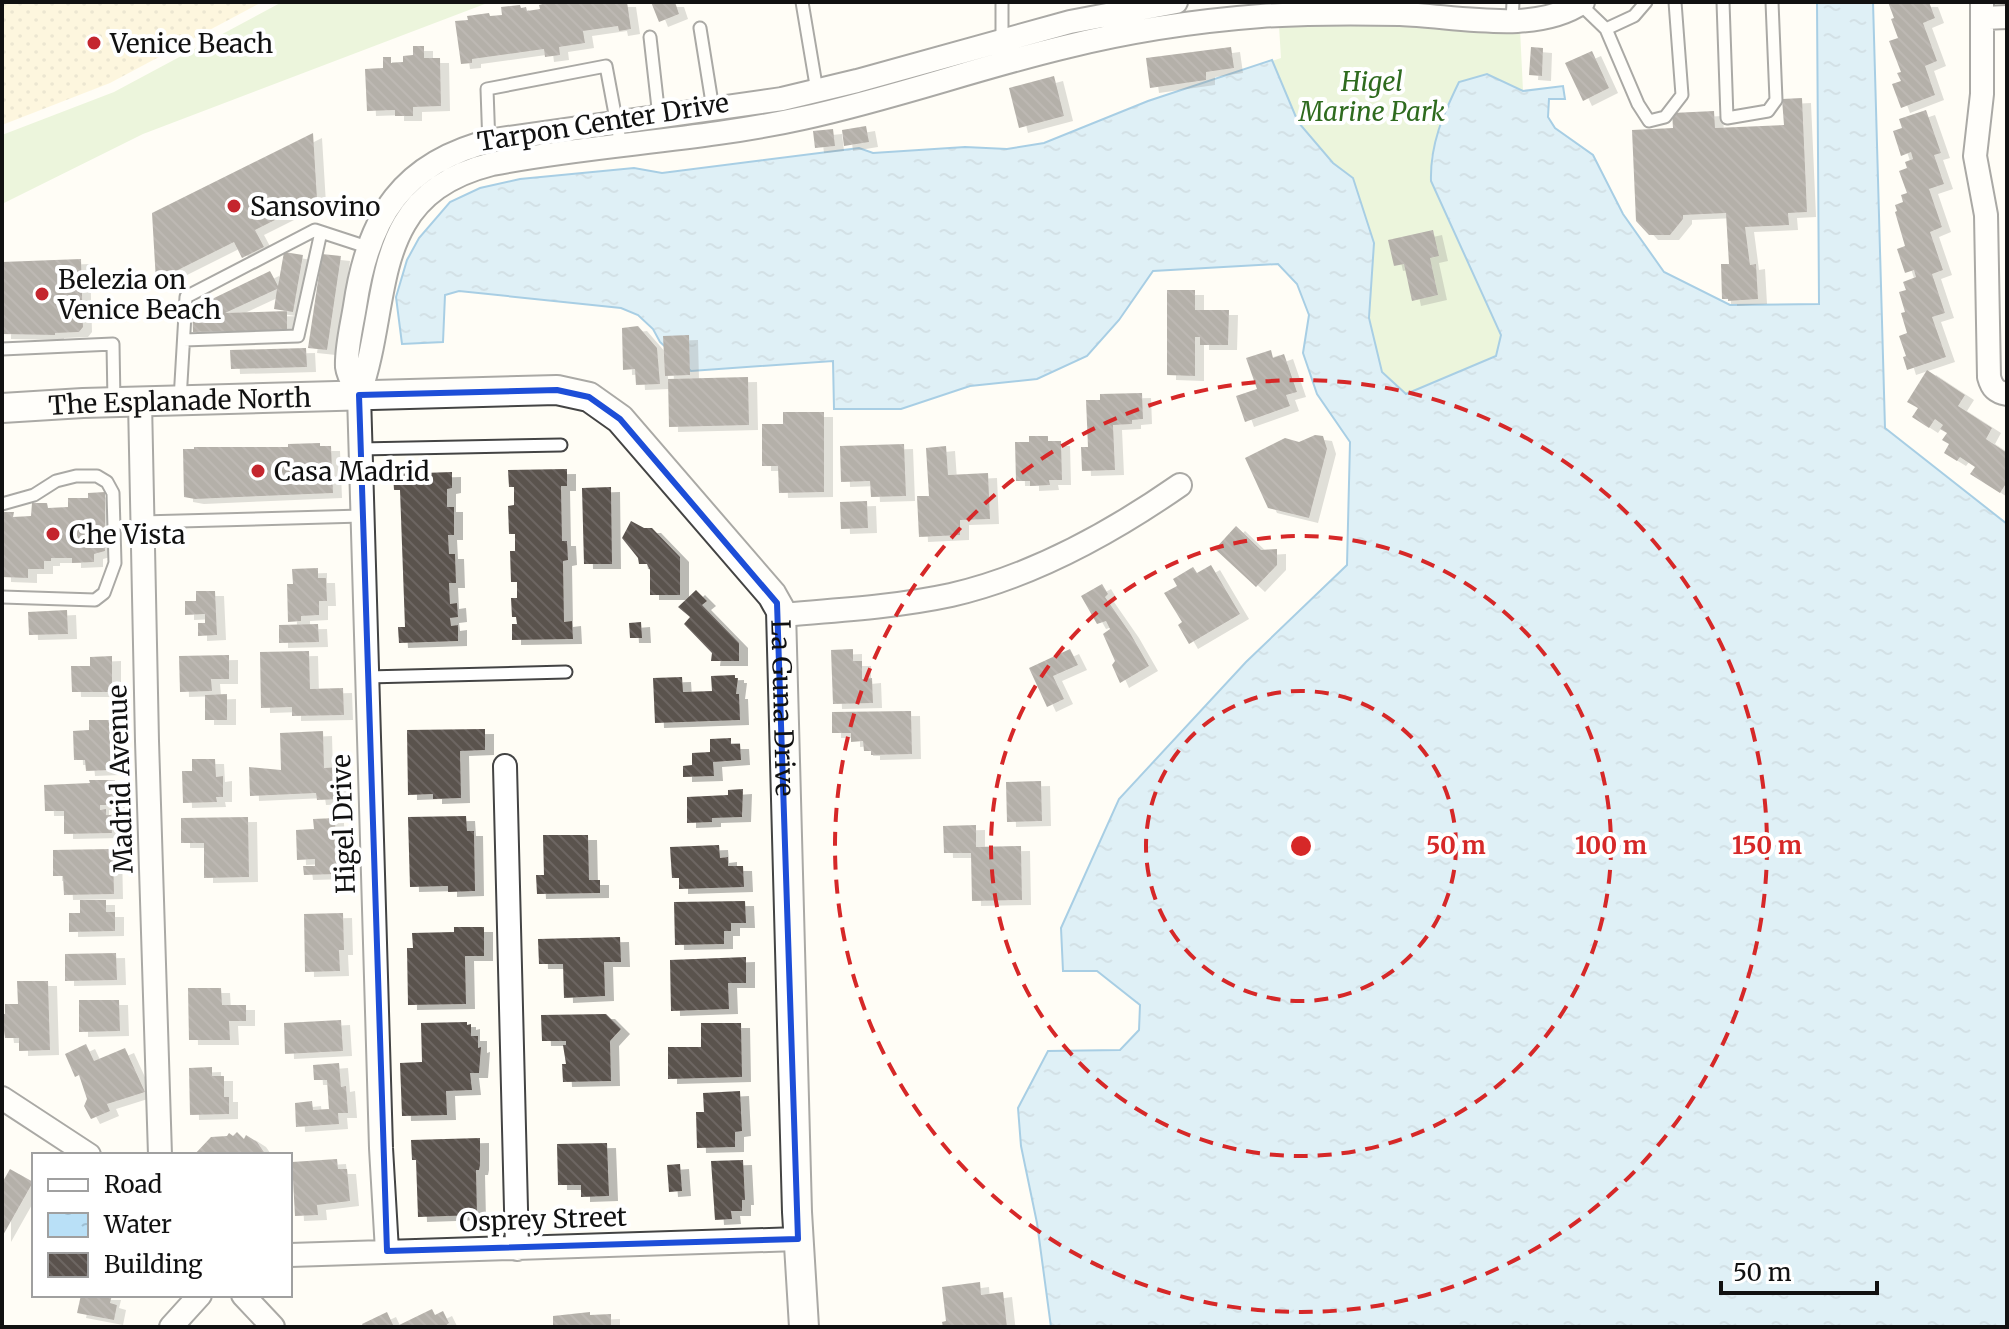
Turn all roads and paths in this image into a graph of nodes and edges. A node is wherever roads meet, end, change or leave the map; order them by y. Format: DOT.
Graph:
graph roads {
  1 [pos="802,2"];
  2 [pos="1002,2"];
  3 [pos="1176,2"];
  4 [pos="1646,2"];
  5 [pos="1675,2"];
  6 [pos="1723,2"];
  7 [pos="1772,2"];
  8 [pos="1581,3"];
  9 [pos="1368,8"];
  10 [pos="1410,8"];
  11 [pos="1555,9"];
  12 [pos="1982,10"];
  13 [pos="1512,11"];
  14 [pos="1188,12"];
  15 [pos="2007,17"];
  16 [pos="700,28"];
  17 [pos="1606,29"];
  18 [pos="650,37"];
  19 [pos="1002,41"];
  20 [pos="1004,64"];
  21 [pos="818,92"];
  22 [pos="713,109"];
  23 [pos="659,117"];
  24 [pos="618,123"];
  25 [pos="621,146"];
  26 [pos="490,153"];
  27 [pos="321,232"];
  28 [pos="367,247"];
  29 [pos="184,340"];
  30 [pos="2,349"];
  31 [pos="2007,394"];
  32 [pos="359,395"];
  33 [pos="180,400"];
  34 [pos="127,402"];
  35 [pos="2,408"];
  36 [pos="561,445"];
  37 [pos="360,449"];
  38 [pos="1180,485"];
  39 [pos="2,504"];
  40 [pos="362,516"];
  41 [pos="142,522"];
  42 [pos="2,597"];
  43 [pos="781,615"];
  44 [pos="566,672"];
  45 [pos="367,677"];
  46 [pos="505,766"];
  47 [pos="2,1098"];
  48 [pos="86,1153"];
  49 [pos="160,1153"];
  50 [pos="798,1239"];
  51 [pos="517,1249"];
  52 [pos="387,1251"];
  53 [pos="292,1255"];
  54 [pos="198,1297"];
  55 [pos="245,1297"];
  56 [pos="171,1327"];
  57 [pos="273,1327"];
  58 [pos="804,1327"];
  1 -- 21 [label="lane"];
  2 -- 19 [label="lane"];
  3 -- 19 [label="street, Tarpon Center Drive"];
  4 -- 17 [label="lane"];
  5 -- 17 [label="lane"];
  6 -- 7 [label="lane"];
  8 -- 11 [label="street, Tarpon Center Drive"];
  8 -- 17 [label="lane"];
  9 -- 10 [label="street, Tarpon Center Drive"];
  9 -- 14 [label="street, Tarpon Center Drive"];
  10 -- 13 [label="street, Tarpon Center Drive"];
  11 -- 13 [label="street, Tarpon Center Drive"];
  12 -- 15 [label="street"];
  12 -- 31 [label="street"];
  14 -- 20 [label="street, Tarpon Center Drive"];
  16 -- 22 [label="lane"];
  18 -- 23 [label="lane"];
  19 -- 20 [label="lane"];
  19 -- 21 [label="street, Tarpon Center Drive"];
  20 -- 25 [label="street, Tarpon Center Drive"];
  21 -- 22 [label="street, Tarpon Center Drive"];
  22 -- 23 [label="street, Tarpon Center Drive"];
  23 -- 24 [label="street, Tarpon Center Drive"];
  24 -- 25 [label="lane"];
  24 -- 26 [label="street, Tarpon Center Drive"];
  24 -- 26 [label="lane"];
  25 -- 26 [label="street, Tarpon Center Drive"];
  26 -- 28 [label="street, Tarpon Center Drive"];
  26 -- 32 [label="street, Tarpon Center Drive"];
  27 -- 28 [label="lane"];
  27 -- 29 [label="lane"];
  27 -- 29 [label="lane"];
  28 -- 32 [label="street, Tarpon Center Drive"];
  29 -- 33 [label="lane"];
  30 -- 34 [label="lane"];
  32 -- 33 [label="street, The Esplanade North"];
  32 -- 37 [label="street, Higel Drive"];
  32 -- 43 [label="street, La Guna Drive"];
  33 -- 34 [label="street, The Esplanade North"];
  34 -- 35 [label="street, The Esplanade North"];
  34 -- 41 [label="street, Madrid Avenue"];
  36 -- 37 [label="lane"];
  37 -- 40 [label="street, Higel Drive"];
  38 -- 43 [label="street"];
  39 -- 42 [label="lane"];
  40 -- 41 [label="lane"];
  40 -- 45 [label="street, Higel Drive"];
  41 -- 49 [label="street, Madrid Avenue"];
  43 -- 50 [label="street, La Guna Drive"];
  44 -- 45 [label="lane"];
  45 -- 52 [label="street, Higel Drive"];
  46 -- 51 [label="street"];
  47 -- 48 [label="street"];
  50 -- 51 [label="street, Osprey Street"];
  50 -- 58 [label="street, La Guna Drive"];
  51 -- 52 [label="street, Osprey Street"];
  52 -- 53 [label="street, Osprey Street"];
  54 -- 56 [label="street"];
  55 -- 57 [label="street"];
}
